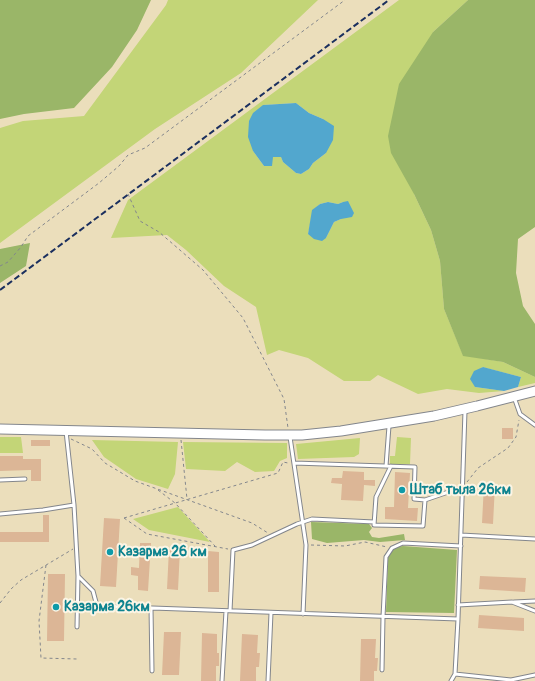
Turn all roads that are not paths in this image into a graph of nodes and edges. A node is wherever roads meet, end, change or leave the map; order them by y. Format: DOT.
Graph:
graph roads {
  1 [pos="535,391"];
  2 [pos="514,397"];
  3 [pos="465,409"];
  4 [pos="389,424"];
  5 [pos="535,425"];
  6 [pos="0,430"];
  7 [pos="66,434"];
  8 [pos="289,435"];
  9 [pos="294,463"];
  10 [pos="386,466"];
  11 [pos="391,466"];
  12 [pos="24,479"];
  13 [pos="0,480"];
  14 [pos="463,487"];
  15 [pos="425,500"];
  16 [pos="74,505"];
  17 [pos="0,514"];
  18 [pos="302,522"];
  19 [pos="374,522"];
  20 [pos="461,535"];
  21 [pos="535,539"];
  22 [pos="461,546"];
  23 [pos="78,576"];
  24 [pos="512,602"];
  25 [pos="535,602"];
  26 [pos="458,605"];
  27 [pos="151,608"];
  28 [pos="228,611"];
  29 [pos="535,611"];
  30 [pos="270,613"];
  31 [pos="303,614"];
  32 [pos="383,617"];
  33 [pos="458,619"];
  34 [pos="78,627"];
  35 [pos="382,670"];
  36 [pos="152,671"];
  37 [pos="455,674"];
  38 [pos="535,676"];
  39 [pos="222,681"];
  40 [pos="268,681"];
  41 [pos="451,681"];
  1 -- 2 [label="street"];
  2 -- 3 [label="street"];
  2 -- 5 [label="lane"];
  3 -- 4 [label="street"];
  3 -- 14 [label="lane"];
  4 -- 8 [label="street"];
  4 -- 10 [label="lane"];
  6 -- 7 [label="street"];
  7 -- 8 [label="street"];
  7 -- 16 [label="lane"];
  8 -- 9 [label="lane"];
  9 -- 10 [label="lane"];
  9 -- 18 [label="lane"];
  10 -- 11 [label="lane"];
  11 -- 15 [label="lane"];
  11 -- 19 [label="lane"];
  12 -- 13 [label="lane"];
  14 -- 15 [label="lane"];
  14 -- 20 [label="lane"];
  15 -- 19 [label="lane"];
  16 -- 17 [label="lane"];
  16 -- 23 [label="lane"];
  18 -- 19 [label="lane"];
  18 -- 28 [label="lane"];
  18 -- 31 [label="lane"];
  20 -- 21 [label="lane"];
  20 -- 22 [label="lane"];
  22 -- 26 [label="lane"];
  22 -- 32 [label="lane"];
  23 -- 27 [label="lane"];
  23 -- 34 [label="lane"];
  24 -- 25 [label="lane"];
  24 -- 26 [label="lane"];
  24 -- 29 [label="lane"];
  26 -- 33 [label="lane"];
  27 -- 28 [label="lane"];
  27 -- 36 [label="lane"];
  28 -- 30 [label="lane"];
  28 -- 39 [label="lane"];
  30 -- 31 [label="lane"];
  30 -- 40 [label="lane"];
  31 -- 32 [label="lane"];
  32 -- 33 [label="lane"];
  32 -- 35 [label="lane"];
  33 -- 37 [label="lane"];
  37 -- 38 [label="lane"];
  37 -- 41 [label="lane"];
}
